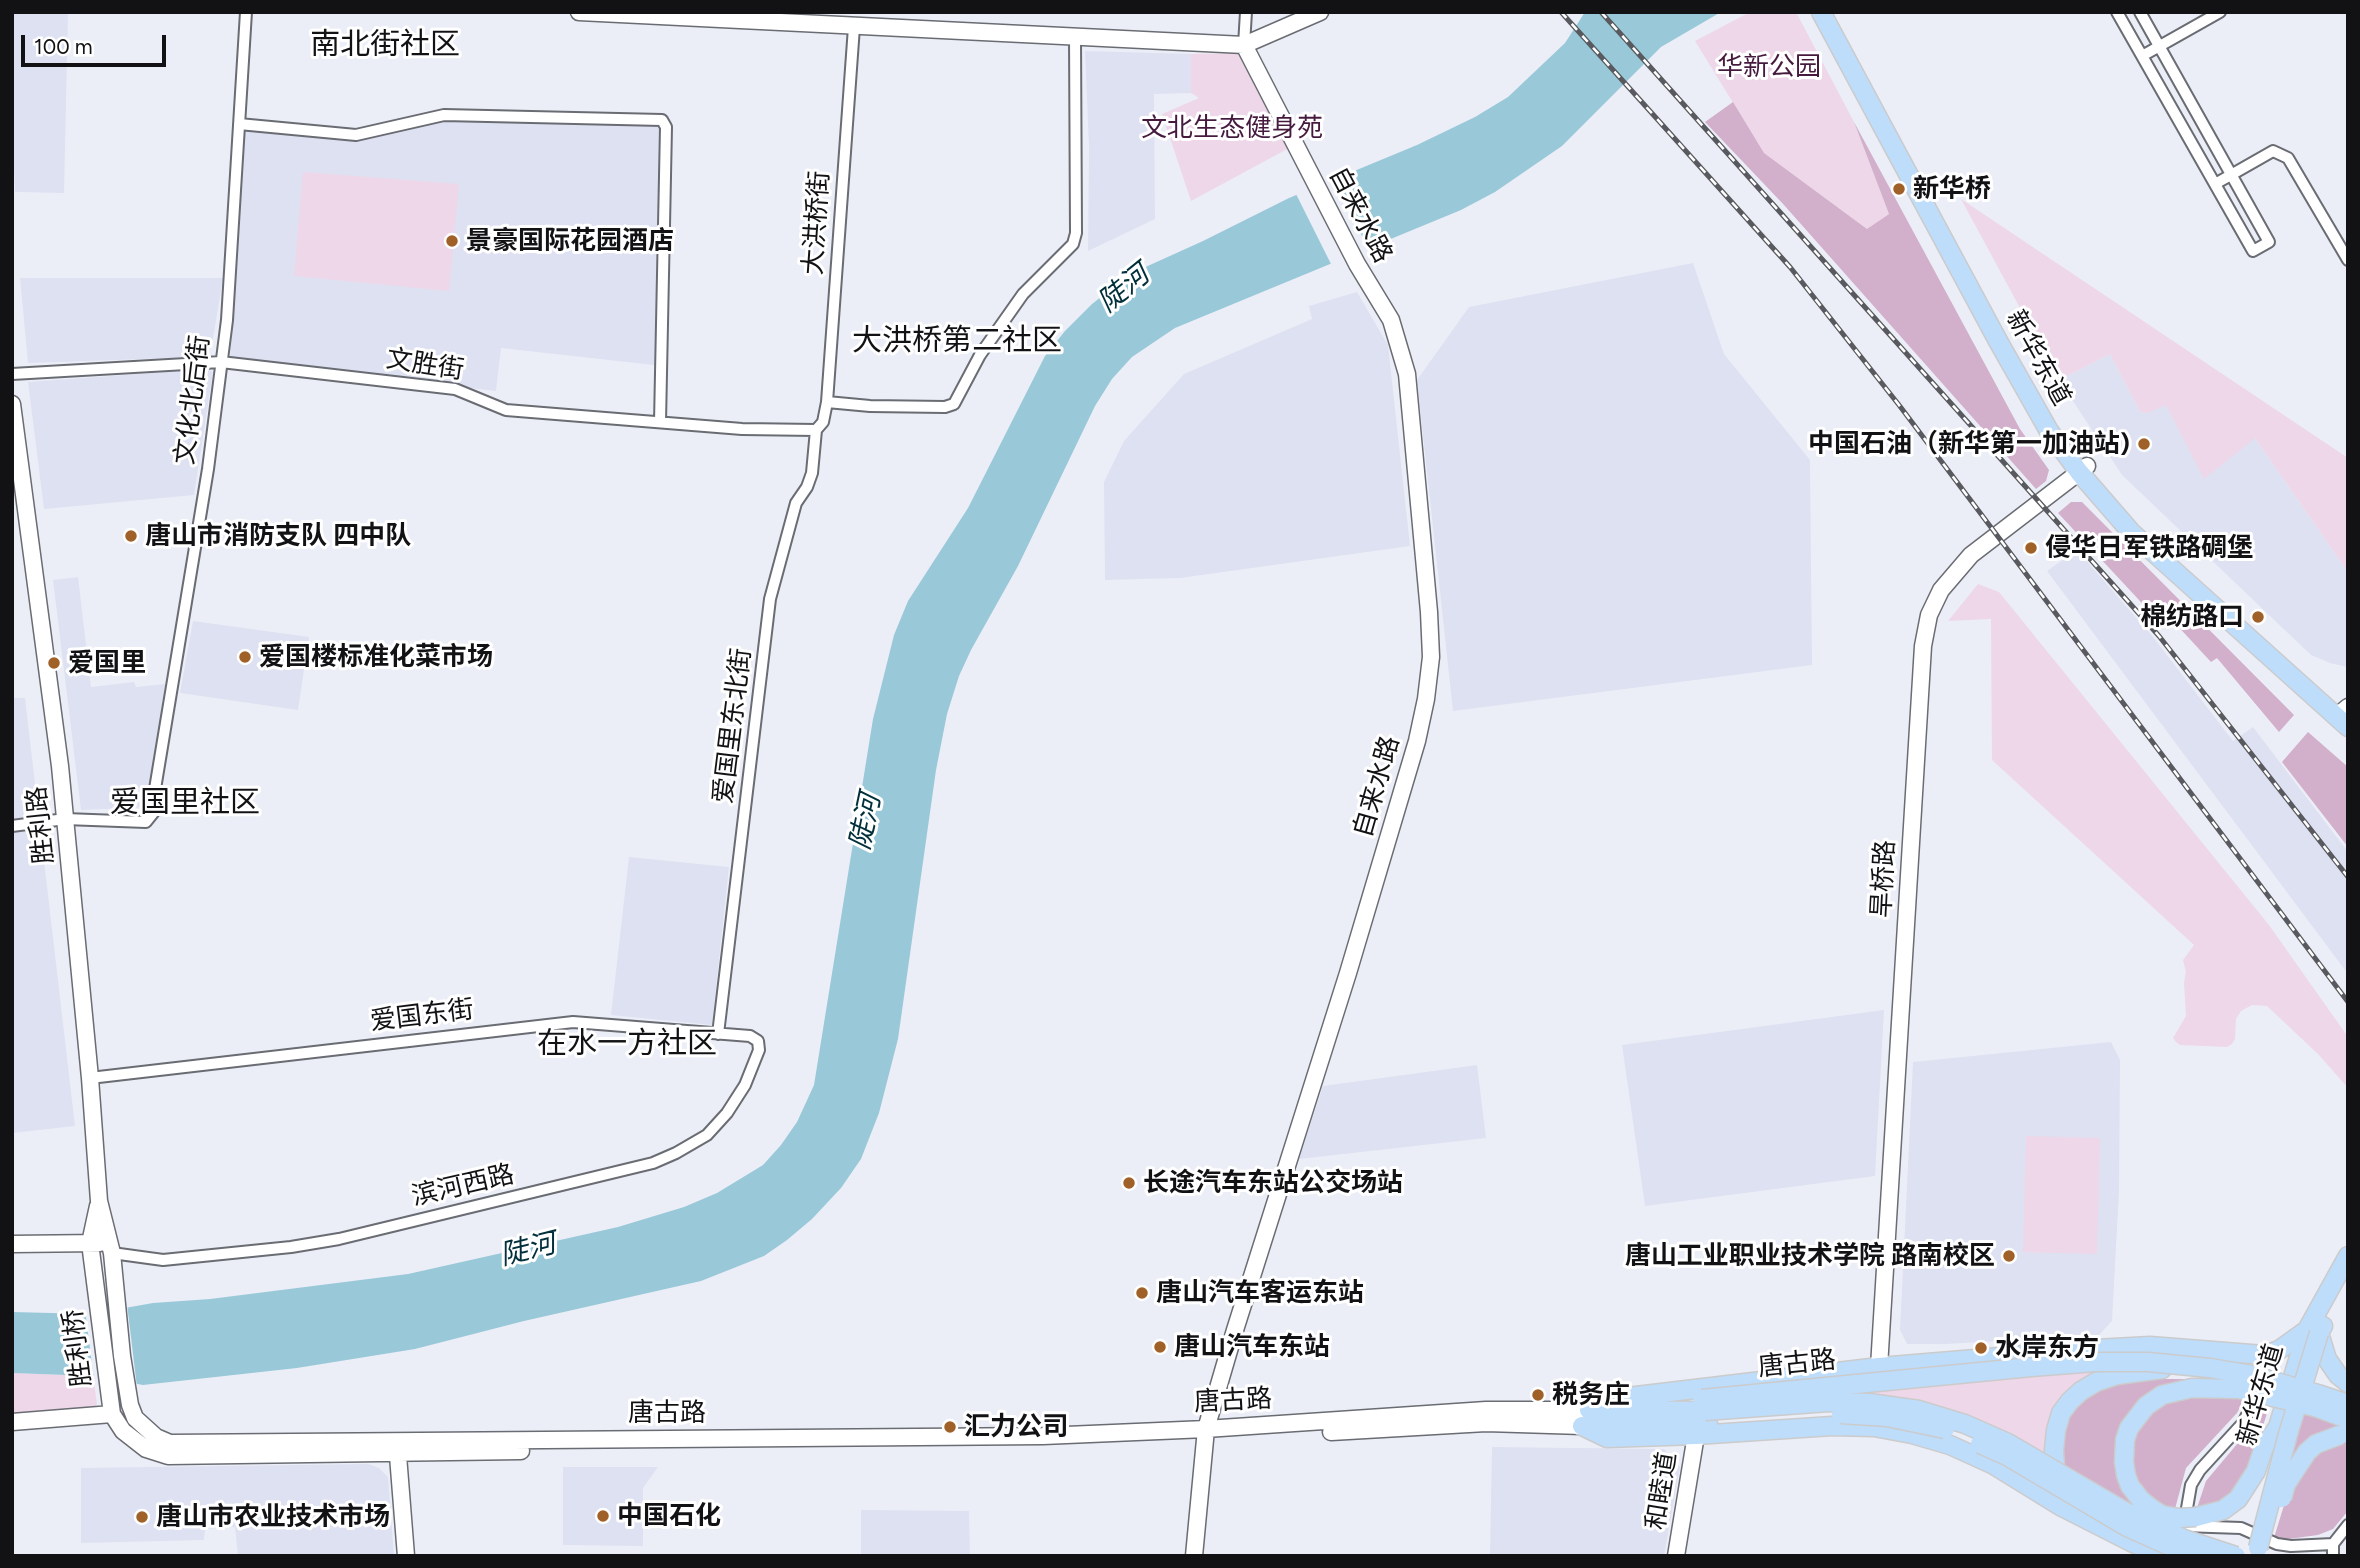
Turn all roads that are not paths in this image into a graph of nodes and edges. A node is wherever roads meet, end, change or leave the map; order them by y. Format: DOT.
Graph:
graph roads {
  1 [pos="246,12"];
  2 [pos="579,12"];
  3 [pos="1246,12"];
  4 [pos="1320,12"];
  5 [pos="1821,12"];
  6 [pos="1834,12"];
  7 [pos="2117,12"];
  8 [pos="2140,12"];
  9 [pos="2220,12"];
  10 [pos="706,16"];
  11 [pos="855,27"];
  12 [pos="1075,37"];
  13 [pos="1244,45"];
  14 [pos="2159,47"];
  15 [pos="2142,56"];
  16 [pos="239,124"];
  17 [pos="2231,174"];
  18 [pos="2215,184"];
  19 [pos="2348,260"];
  20 [pos="221,362"];
  21 [pos="12,374"];
  22 [pos="827,402"];
  23 [pos="12,404"];
  24 [pos="660,422"];
  25 [pos="820,426"];
  26 [pos="2083,469"];
  27 [pos="2345,715"];
  28 [pos="65,819"];
  29 [pos="12,826"];
  30 [pos="718,1034"];
  31 [pos="758,1041"];
  32 [pos="90,1078"];
  33 [pos="99,1201"];
  34 [pos="90,1243"];
  35 [pos="12,1244"];
  36 [pos="111,1248"];
  37 [pos="2348,1256"];
  38 [pos="113,1274"];
  39 [pos="94,1276"];
  40 [pos="2348,1280"];
  41 [pos="2313,1331"];
  42 [pos="2279,1350"];
  43 [pos="1879,1367"];
  44 [pos="2200,1367"];
  45 [pos="2348,1383"];
  46 [pos="2348,1404"];
  47 [pos="131,1405"];
  48 [pos="111,1414"];
  49 [pos="1703,1417"];
  50 [pos="1585,1418"];
  51 [pos="2348,1419"];
  52 [pos="12,1422"];
  53 [pos="2278,1426"];
  54 [pos="1206,1434"];
  55 [pos="2348,1434"];
  56 [pos="397,1447"];
  57 [pos="2062,1507"];
  58 [pos="2348,1525"];
  59 [pos="2183,1526"];
  60 [pos="2333,1544"];
  61 [pos="2253,1553"];
  62 [pos="406,1556"];
  63 [pos="1194,1556"];
  64 [pos="1676,1556"];
  65 [pos="2164,1556"];
  66 [pos="2180,1556"];
  67 [pos="2192,1556"];
  68 [pos="2236,1556"];
  69 [pos="2333,1556"];
  1 -- 16 [label="street, 文化北后街"];
  2 -- 10 [label="street"];
  3 -- 13 [label="street"];
  4 -- 13 [label="street"];
  5 -- 26 [label="main road, 新华东道"];
  6 -- 26 [label="main road, 新华东道"];
  7 -- 15 [label="street"];
  8 -- 14 [label="street"];
  9 -- 14 [label="street"];
  10 -- 11 [label="street"];
  11 -- 12 [label="street"];
  11 -- 22 [label="street, 大洪桥街"];
  12 -- 13 [label="street"];
  12 -- 22 [label="street"];
  13 -- 54 [label="street, 自来水路"];
  14 -- 15 [label="street"];
  14 -- 17 [label="street"];
  15 -- 18 [label="street"];
  16 -- 20 [label="street, 文化北后街"];
  16 -- 24 [label="street"];
  17 -- 18 [label="street"];
  17 -- 18 [label="street"];
  17 -- 19 [label="street"];
  20 -- 21 [label="street, 文胜街"];
  20 -- 24 [label="street, 文胜街"];
  20 -- 28 [label="street, 文化北后街"];
  22 -- 25 [label="street, 大洪桥街"];
  23 -- 28 [label="street, 胜利路"];
  24 -- 25 [label="street, 文胜街"];
  25 -- 30 [label="street, 爱国里东北街"];
  26 -- 27 [label="main road, 新华东道"];
  26 -- 43 [label="street, 旱桥路"];
  28 -- 29 [label="street"];
  28 -- 32 [label="street, 胜利路"];
  30 -- 31 [label="street, 爱国东街"];
  30 -- 32 [label="street, 爱国东街"];
  31 -- 36 [label="street, 滨河西路"];
  32 -- 33 [label="street, 胜利路"];
  33 -- 34 [label="street, 胜利路"];
  33 -- 36 [label="street, 胜利路"];
  34 -- 35 [label="street"];
  34 -- 36 [label="street"];
  34 -- 39 [label="street, 胜利路"];
  36 -- 38 [label="street, 胜利路"];
  37 -- 41 [label="main road, 新华东道"];
  38 -- 47 [label="street, 胜利桥"];
  39 -- 48 [label="street, 胜利桥"];
  40 -- 41 [label="main road, 新华东道"];
  41 -- 42 [label="main road"];
  41 -- 45 [label="main road"];
  41 -- 53 [label="main road, 新华东道, bridge"];
  41 -- 61 [label="main road, 新华东道, bridge"];
  42 -- 43 [label="main road"];
  42 -- 59 [label="street"];
  43 -- 50 [label="main road"];
  44 -- 46 [label="main road, 唐古路, bridge"];
  44 -- 49 [label="main road, 唐古路, bridge"];
  44 -- 57 [label="main road"];
  47 -- 56 [label="street, 唐古路"];
  48 -- 52 [label="street"];
  48 -- 56 [label="street, 唐古路"];
  49 -- 50 [label="main road"];
  49 -- 50 [label="main road"];
  49 -- 57 [label="main road"];
  49 -- 64 [label="street, 和睦道"];
  49 -- 67 [label="main road, 唐古路, bridge"];
  49 -- 68 [label="main road, bridge"];
  50 -- 54 [label="street, 唐古路"];
  51 -- 53 [label="main road, bridge"];
  53 -- 61 [label="main road, 新华东道"];
  54 -- 56 [label="street, 唐古路"];
  54 -- 63 [label="street, 自来水路"];
  55 -- 61 [label="main road, bridge"];
  56 -- 62 [label="street"];
  57 -- 65 [label="main road"];
  58 -- 60 [label="street"];
  59 -- 60 [label="street"];
  59 -- 66 [label="street"];
  60 -- 69 [label="street"];
}
